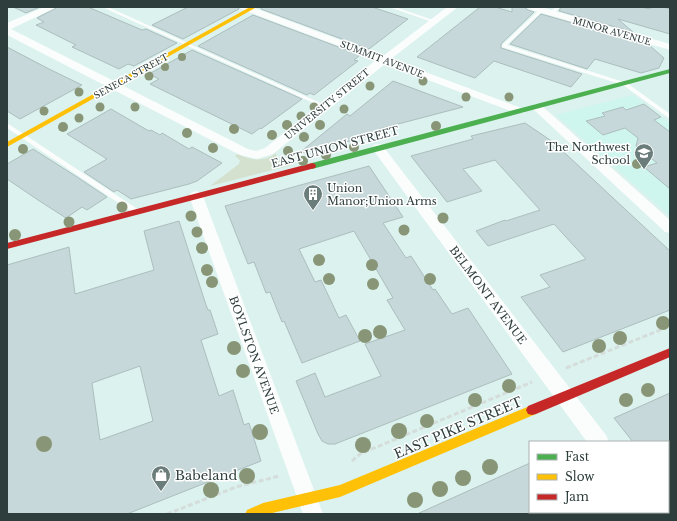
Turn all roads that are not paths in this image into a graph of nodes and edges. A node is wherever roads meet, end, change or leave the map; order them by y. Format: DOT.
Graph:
graph roads {
  1 [pos="52,7"];
  2 [pos="104,7"];
  3 [pos="391,7"];
  4 [pos="453,7"];
  5 [pos="531,7"];
  6 [pos="249,8"];
  7 [pos="542,10"];
  8 [pos="555,10"];
  9 [pos="434,21"];
  10 [pos="7,27"];
  11 [pos="7,31"];
  12 [pos="187,45"];
  13 [pos="670,47"];
  14 [pos="384,59"];
  15 [pos="670,71"];
  16 [pos="625,84"];
  17 [pos="114,86"];
  18 [pos="324,106"];
  19 [pos="537,107"];
  20 [pos="520,111"];
  21 [pos="670,117"];
  22 [pos="7,125"];
  23 [pos="24,136"];
  24 [pos="7,145"];
  25 [pos="378,148"];
  26 [pos="196,196"];
  27 [pos="138,212"];
  28 [pos="670,228"];
  29 [pos="7,246"];
  30 [pos="670,352"];
  31 [pos="565,397"];
  32 [pos="598,441"];
  33 [pos="310,507"];
  34 [pos="251,514"];
  1 -- 10 [label="street"];
  2 -- 12 [label="lane"];
  3 -- 9 [label="lane"];
  4 -- 9 [label="street, UNIVERSITY STREET"];
  5 -- 7 [label="street, MINOR AVENUE"];
  6 -- 12 [label="street, SENECA STREET"];
  6 -- 14 [label="street, SUMMIT AVENUE"];
  7 -- 8 [label="street, MINOR AVENUE"];
  7 -- 16 [label="lane"];
  8 -- 13 [label="street, MINOR AVENUE"];
  9 -- 14 [label="street, UNIVERSITY STREET"];
  11 -- 17 [label="street"];
  12 -- 17 [label="street, SENECA STREET"];
  12 -- 18 [label="lane"];
  14 -- 18 [label="street, UNIVERSITY STREET"];
  14 -- 20 [label="street, SUMMIT AVENUE"];
  15 -- 16 [label="street, EAST UNION STREET"];
  16 -- 19 [label="street, EAST UNION STREET"];
  16 -- 21 [label="lane"];
  17 -- 18 [label="street, UNIVERSITY STREET"];
  17 -- 23 [label="street, SENECA STREET"];
  19 -- 20 [label="street, EAST UNION STREET"];
  19 -- 28 [label="street"];
  20 -- 25 [label="street, EAST UNION STREET"];
  22 -- 23 [label="lane"];
  23 -- 24 [label="street, SENECA STREET"];
  23 -- 27 [label="lane"];
  25 -- 26 [label="street, EAST UNION STREET"];
  25 -- 31 [label="street, BELMONT AVENUE"];
  26 -- 27 [label="street, EAST UNION STREET"];
  26 -- 33 [label="street, BOYLSTON AVENUE"];
  27 -- 29 [label="street, EAST UNION STREET"];
  30 -- 31 [label="street, EAST PIKE STREET"];
  31 -- 32 [label="street, BELMONT AVENUE"];
  31 -- 33 [label="street, EAST PIKE STREET"];
  33 -- 34 [label="street, EAST PIKE STREET"];
}
